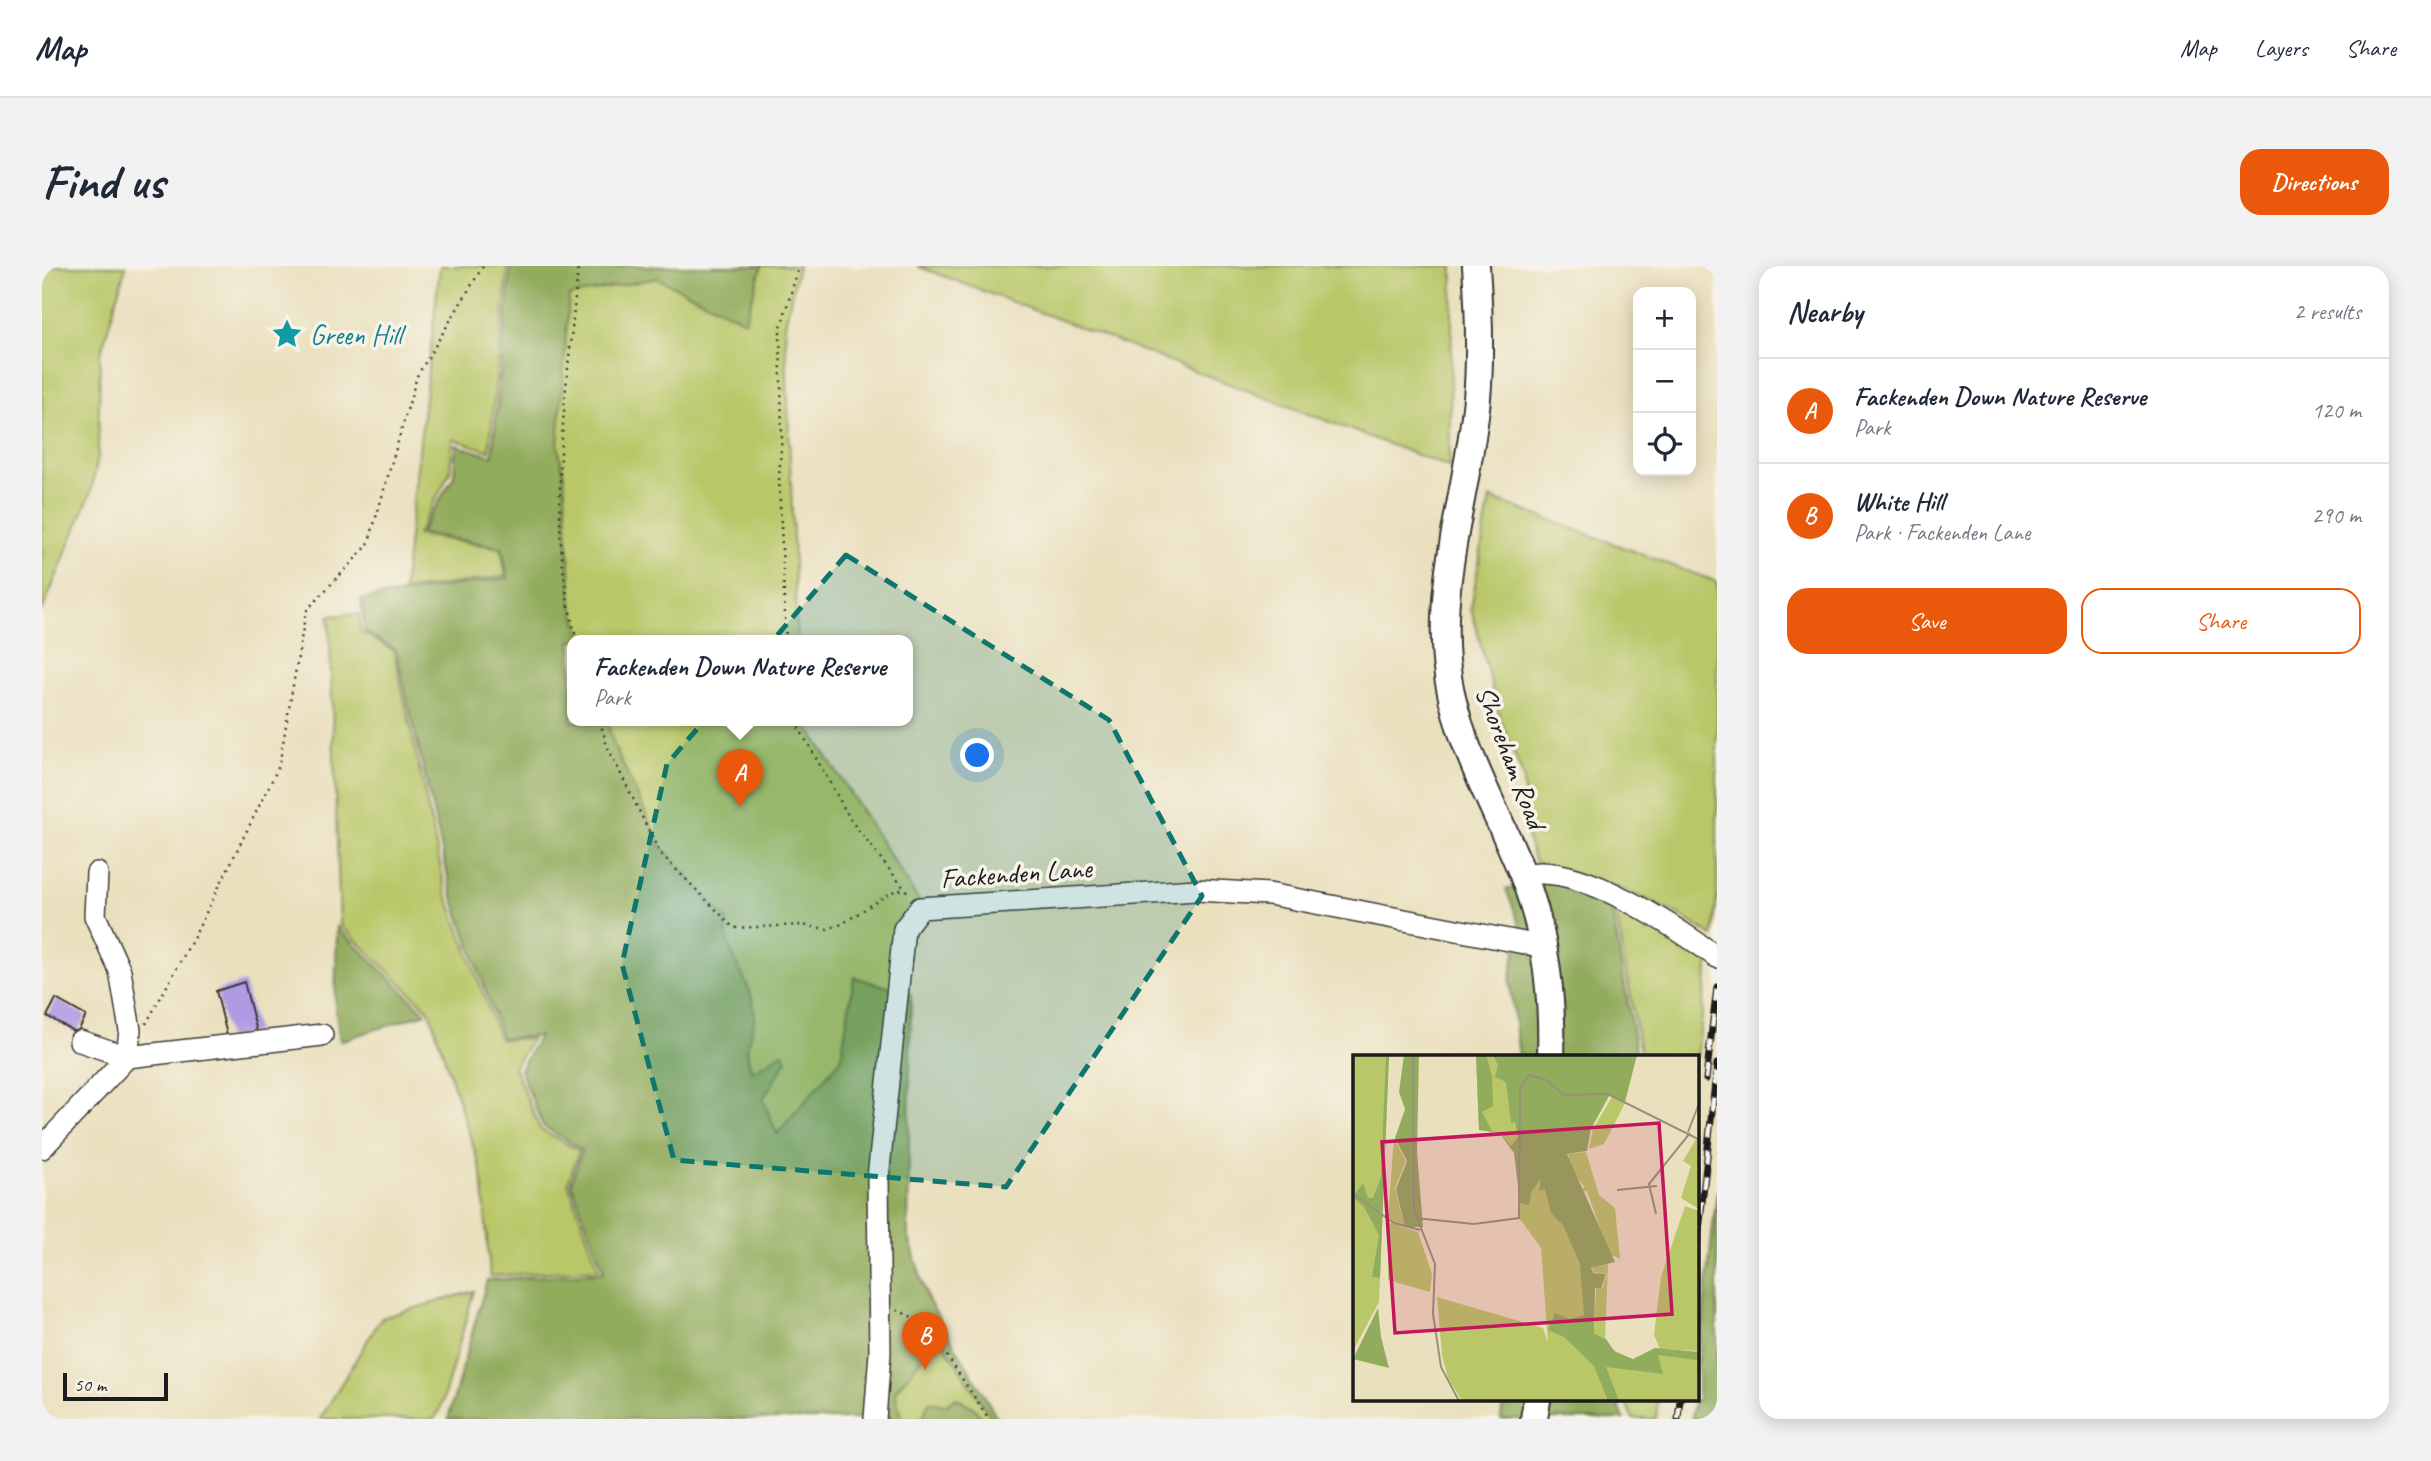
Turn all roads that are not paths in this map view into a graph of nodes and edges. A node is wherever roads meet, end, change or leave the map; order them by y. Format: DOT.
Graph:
graph roads {
  1 [pos="1476,266"];
  2 [pos="97,873"];
  3 [pos="1523,876"];
  4 [pos="1545,947"];
  5 [pos="1717,957"];
  6 [pos="321,1035"];
  7 [pos="80,1041"];
  8 [pos="1551,1055"];
  9 [pos="127,1057"];
  10 [pos="42,1148"];
  11 [pos="876,1419"];
  1 -- 3 [label="main road, Shoreham Road"];
  2 -- 9 [label="street"];
  3 -- 4 [label="main road, Shoreham Road"];
  3 -- 5 [label="street"];
  4 -- 8 [label="main road, Shoreham Road"];
  4 -- 11 [label="street, Fackenden Lane"];
  6 -- 9 [label="street"];
  7 -- 9 [label="street"];
  9 -- 10 [label="street"];
}
